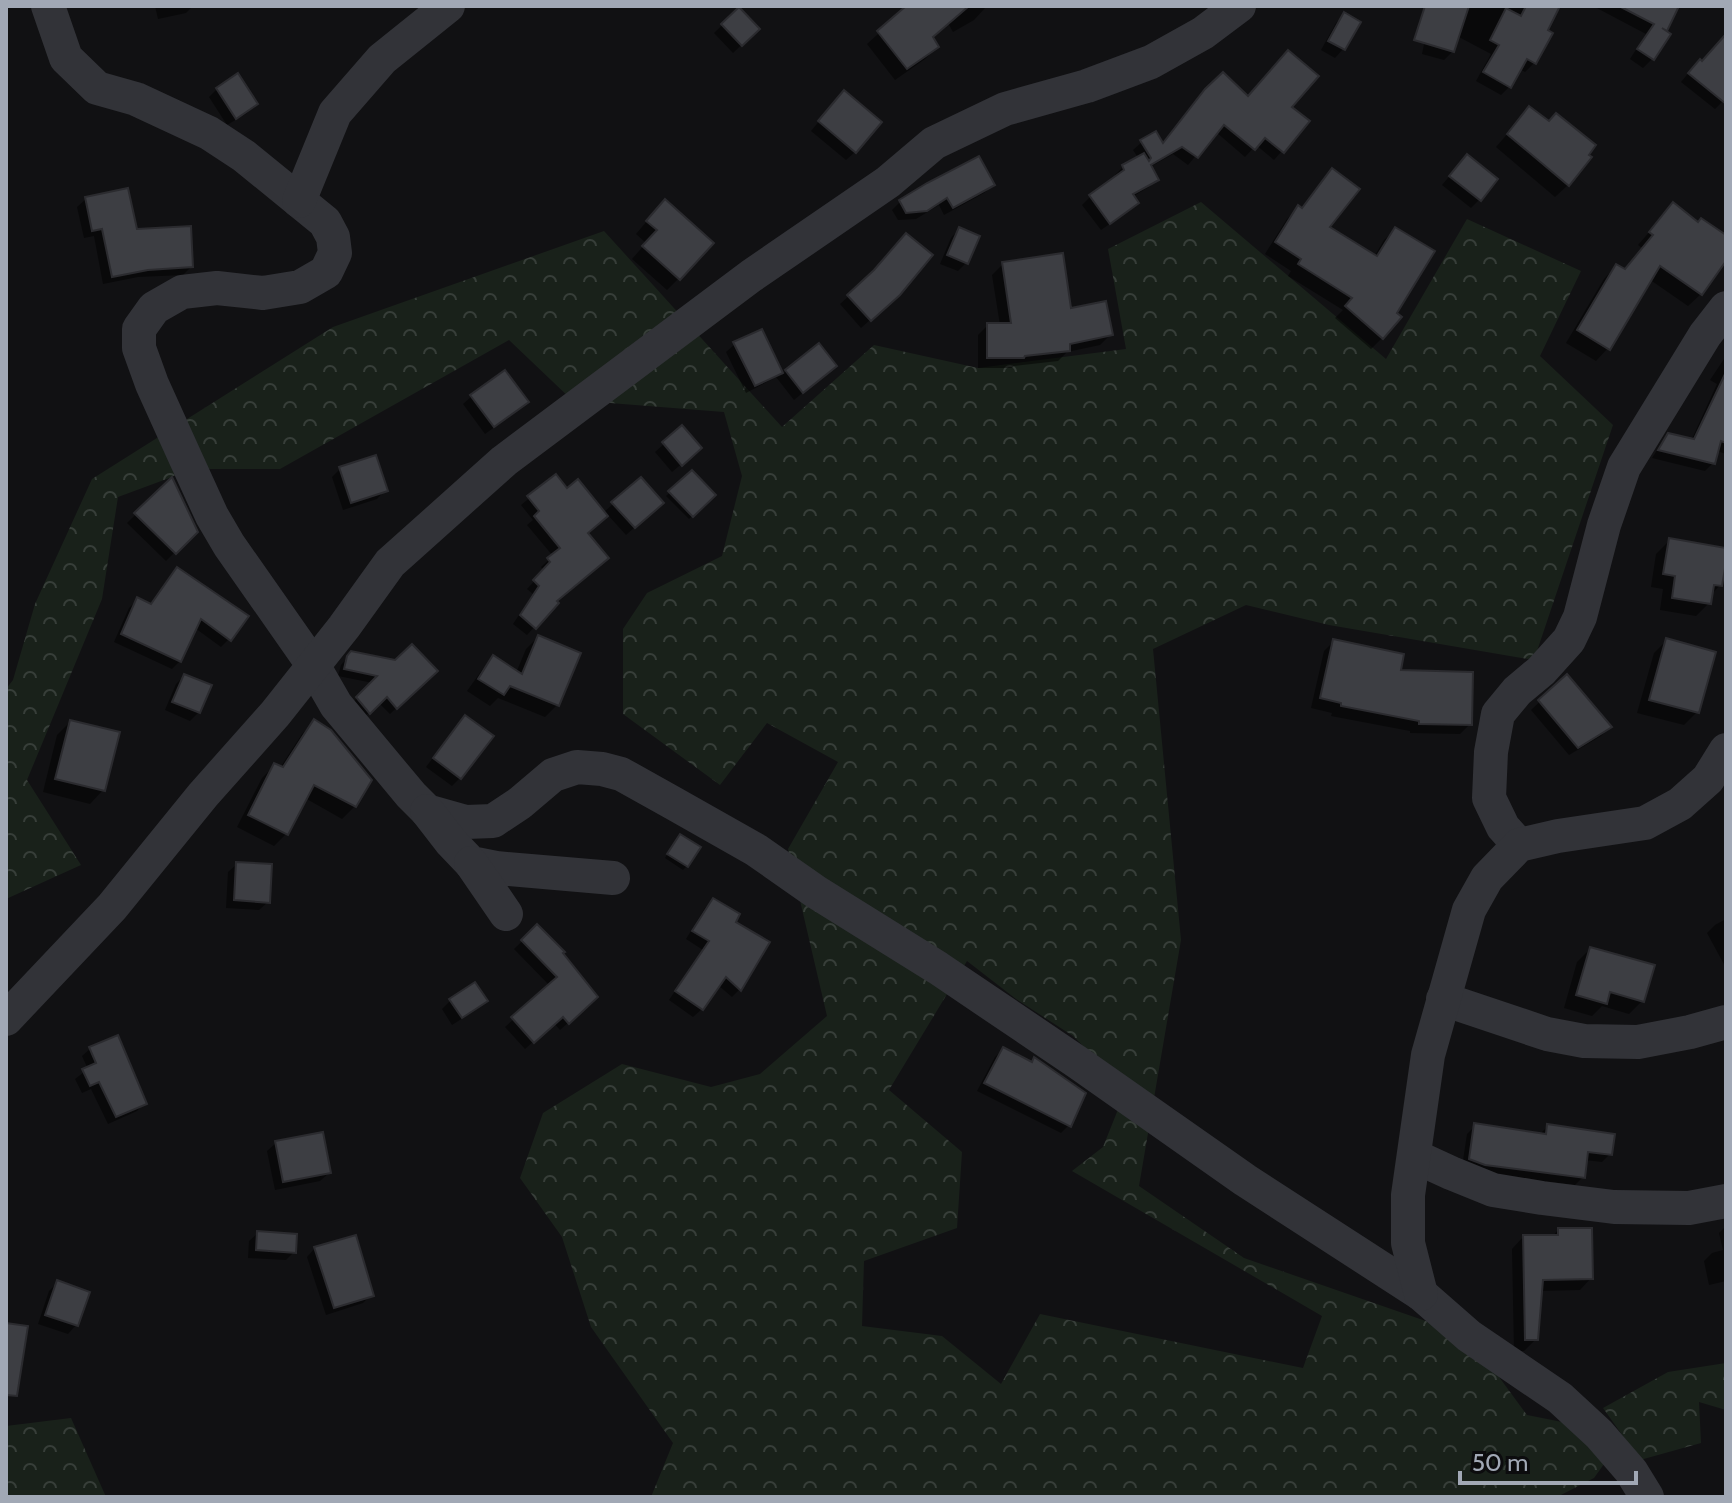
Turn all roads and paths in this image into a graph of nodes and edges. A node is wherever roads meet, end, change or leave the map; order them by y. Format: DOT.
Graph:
graph roads {
  1 [pos="48,6"];
  2 [pos="448,6"];
  3 [pos="1239,6"];
  4 [pos="299,201"];
  5 [pos="1726,308"];
  6 [pos="313,665"];
  7 [pos="1726,750"];
  8 [pos="427,811"];
  9 [pos="1519,845"];
  10 [pos="471,863"];
  11 [pos="613,878"];
  12 [pos="506,914"];
  13 [pos="1443,999"];
  14 [pos="6,1019"];
  15 [pos="1726,1022"];
  16 [pos="1414,1156"];
  17 [pos="1726,1201"];
  18 [pos="1421,1294"];
  19 [pos="1647,1497"];
  1 -- 4 [label="street"];
  2 -- 4 [label="street"];
  3 -- 6 [label="street"];
  4 -- 6 [label="street"];
  5 -- 9 [label="street"];
  6 -- 8 [label="street"];
  6 -- 14 [label="street"];
  7 -- 9 [label="street"];
  8 -- 10 [label="street"];
  8 -- 18 [label="street"];
  9 -- 13 [label="street"];
  10 -- 11 [label="street"];
  10 -- 12 [label="street"];
  13 -- 15 [label="street"];
  13 -- 16 [label="street"];
  16 -- 17 [label="street"];
  16 -- 18 [label="street"];
  18 -- 19 [label="street"];
}
